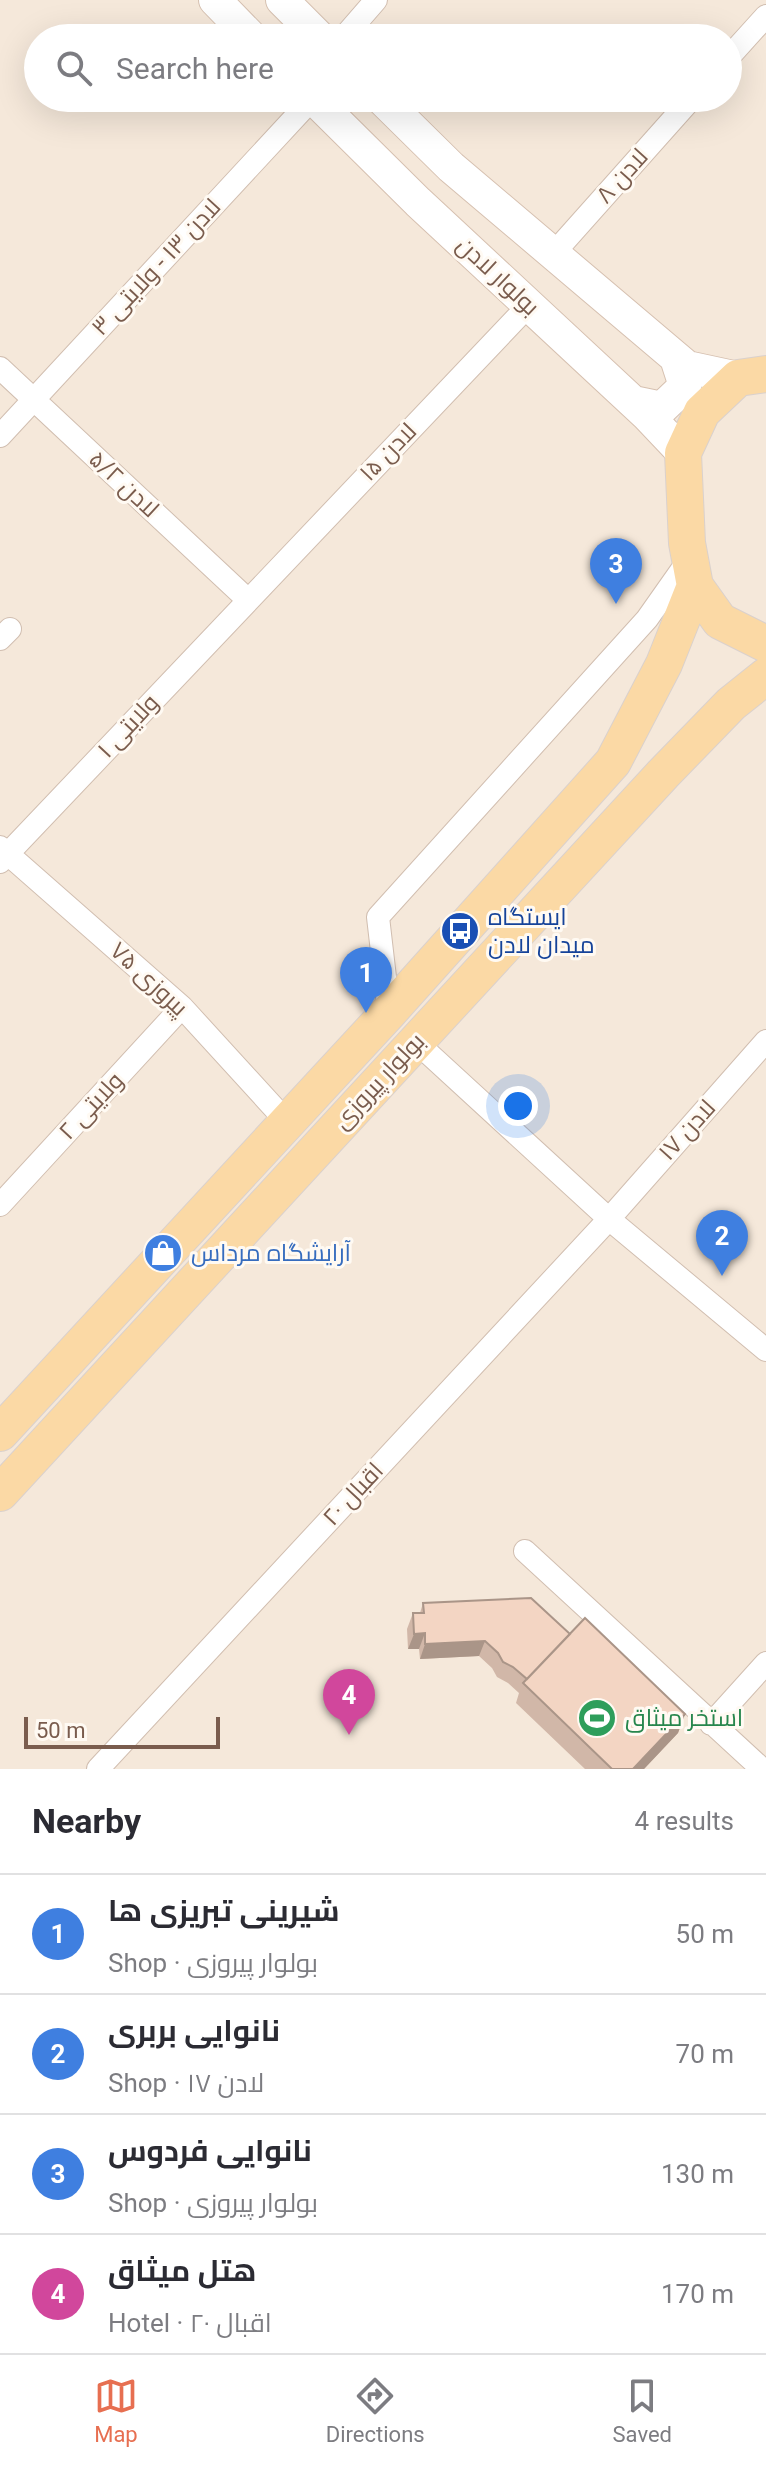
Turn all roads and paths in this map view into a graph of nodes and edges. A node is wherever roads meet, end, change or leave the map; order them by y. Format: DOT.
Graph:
graph roads {
  1 [pos="215,0"];
  2 [pos="282,0"];
  3 [pos="376,0"];
  4 [pos="766,16"];
  5 [pos="238,24"];
  6 [pos="306,24"];
  7 [pos="355,24"];
  8 [pos="742,43"];
  9 [pos="300,112"];
  10 [pos="327,112"];
  11 [pos="395,112"];
  12 [pos="680,112"];
  13 [pos="553,254"];
  14 [pos="529,305"];
  15 [pos="676,358"];
  16 [pos="0,368"];
  17 [pos="752,376"];
  18 [pos="33,399"];
  19 [pos="633,402"];
  20 [pos="0,436"];
  21 [pos="683,453"];
  22 [pos="692,572"];
  23 [pos="248,600"];
  24 [pos="766,644"];
  25 [pos="766,676"];
  26 [pos="3,854"];
  27 [pos="182,1007"];
  28 [pos="389,1012"];
  29 [pos="415,1041"];
  30 [pos="766,1041"];
  31 [pos="287,1122"];
  32 [pos="0,1205"];
  33 [pos="609,1219"];
  34 [pos="766,1350"];
  35 [pos="0,1433"];
  36 [pos="0,1493"];
  37 [pos="525,1551"];
  38 [pos="766,1663"];
  39 [pos="711,1724"];
  40 [pos="98,1769"];
  41 [pos="762,1769"];
  1 -- 5 [label="main road"];
  2 -- 6 [label="main road"];
  3 -- 7 [label="street"];
  4 -- 8 [label="street"];
  9 -- 18 [label="street, لادن ۱۳ - ولایتی ۳"];
  10 -- 14 [label="main road, بولوار لادن"];
  11 -- 13 [label="main road, بولوار لادن"];
  12 -- 13 [label="street, لادن ۸"];
  13 -- 15 [label="main road, بولوار لادن"];
  14 -- 19 [label="main road, بولوار لادن"];
  14 -- 23 [label="street, لادن ۱۵"];
  15 -- 17 [label="main road, بولوار لادن"];
  15 -- 19 [label="main road"];
  16 -- 18 [label="street, لادن ۵/۲"];
  17 -- 21 [label="main road"];
  18 -- 20 [label="street, لادن ۱۳ - ولایتی ۳"];
  18 -- 23 [label="street, لادن ۵/۲"];
  19 -- 21 [label="main road, بولوار لادن"];
  21 -- 22 [label="main road"];
  22 -- 24 [label="main road"];
  22 -- 28 [label="main road, بولوار پیروزی"];
  22 -- 28 [label="street"];
  23 -- 26 [label="street, ولایتی ۱"];
  25 -- 29 [label="main road, بولوار پیروزی"];
  26 -- 27 [label="street, پیروزی ۷۵"];
  27 -- 31 [label="street, پیروزی ۷۵"];
  27 -- 32 [label="street, ولایتی ۲"];
  28 -- 31 [label="main road, بولوار پیروزی"];
  29 -- 33 [label="street"];
  29 -- 36 [label="main road, بولوار پیروزی"];
  30 -- 33 [label="street, لادن ۱۷"];
  31 -- 35 [label="main road, بولوار پیروزی"];
  33 -- 34 [label="street"];
  33 -- 40 [label="street, اقبال ۲۰"];
  37 -- 39 [label="street"];
  38 -- 39 [label="street"];
  39 -- 41 [label="street"];
}
